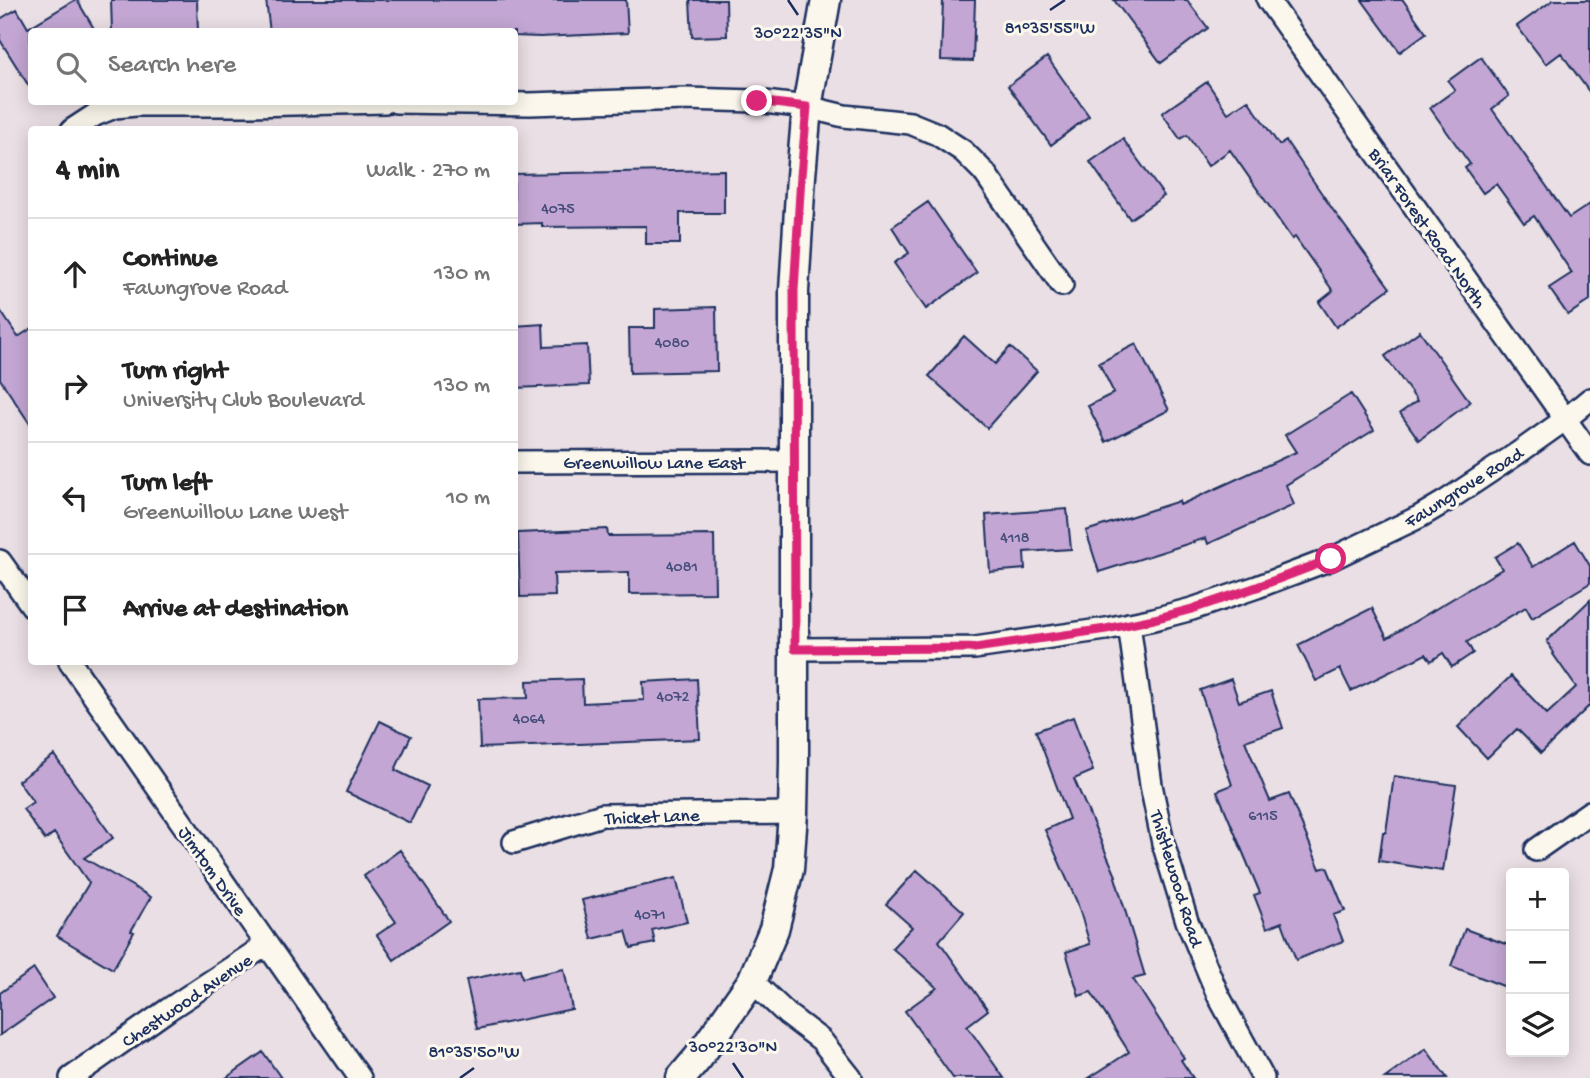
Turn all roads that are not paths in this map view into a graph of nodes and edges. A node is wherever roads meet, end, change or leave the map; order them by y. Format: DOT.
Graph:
graph roads {
  1 [pos="826,0"];
  2 [pos="1268,0"];
  3 [pos="518,104"];
  4 [pos="136,105"];
  5 [pos="136,105"];
  6 [pos="249,105"];
  7 [pos="807,107"];
  8 [pos="78,126"];
  9 [pos="1062,285"];
  10 [pos="1590,399"];
  11 [pos="1566,419"];
  12 [pos="1590,454"];
  13 [pos="794,461"];
  14 [pos="518,462"];
  15 [pos="0,561"];
  16 [pos="28,600"];
  17 [pos="1129,624"];
  18 [pos="795,649"];
  19 [pos="72,665"];
  20 [pos="1590,811"];
  21 [pos="793,813"];
  22 [pos="514,842"];
  23 [pos="1536,849"];
  24 [pos="266,944"];
  25 [pos="752,981"];
  26 [pos="71,1078"];
  27 [pos="360,1078"];
  28 [pos="681,1078"];
  29 [pos="851,1078"];
  30 [pos="1263,1078"];
  1 -- 7 [label="street"];
  2 -- 11 [label="street, Briar Forest Road North"];
  3 -- 7 [label="street"];
  4 -- 8 [label="street"];
  5 -- 6 [label="street"];
  7 -- 9 [label="street"];
  7 -- 13 [label="street"];
  10 -- 11 [label="street, Fawngrove Road"];
  11 -- 12 [label="street, Briar Forest Road North"];
  11 -- 17 [label="street, Fawngrove Road"];
  13 -- 14 [label="street, Greenwillow Lane East"];
  13 -- 18 [label="street"];
  15 -- 16 [label="street"];
  17 -- 18 [label="street, Fawngrove Road"];
  17 -- 30 [label="street, Thistlewood Road"];
  18 -- 21 [label="street"];
  19 -- 24 [label="street, Jimtom Drive"];
  20 -- 23 [label="street"];
  21 -- 22 [label="street, Thicket Lane"];
  21 -- 25 [label="street"];
  24 -- 26 [label="street, Chestwood Avenue"];
  24 -- 27 [label="street, Jimtom Drive"];
  25 -- 28 [label="street"];
  25 -- 29 [label="street"];
}
